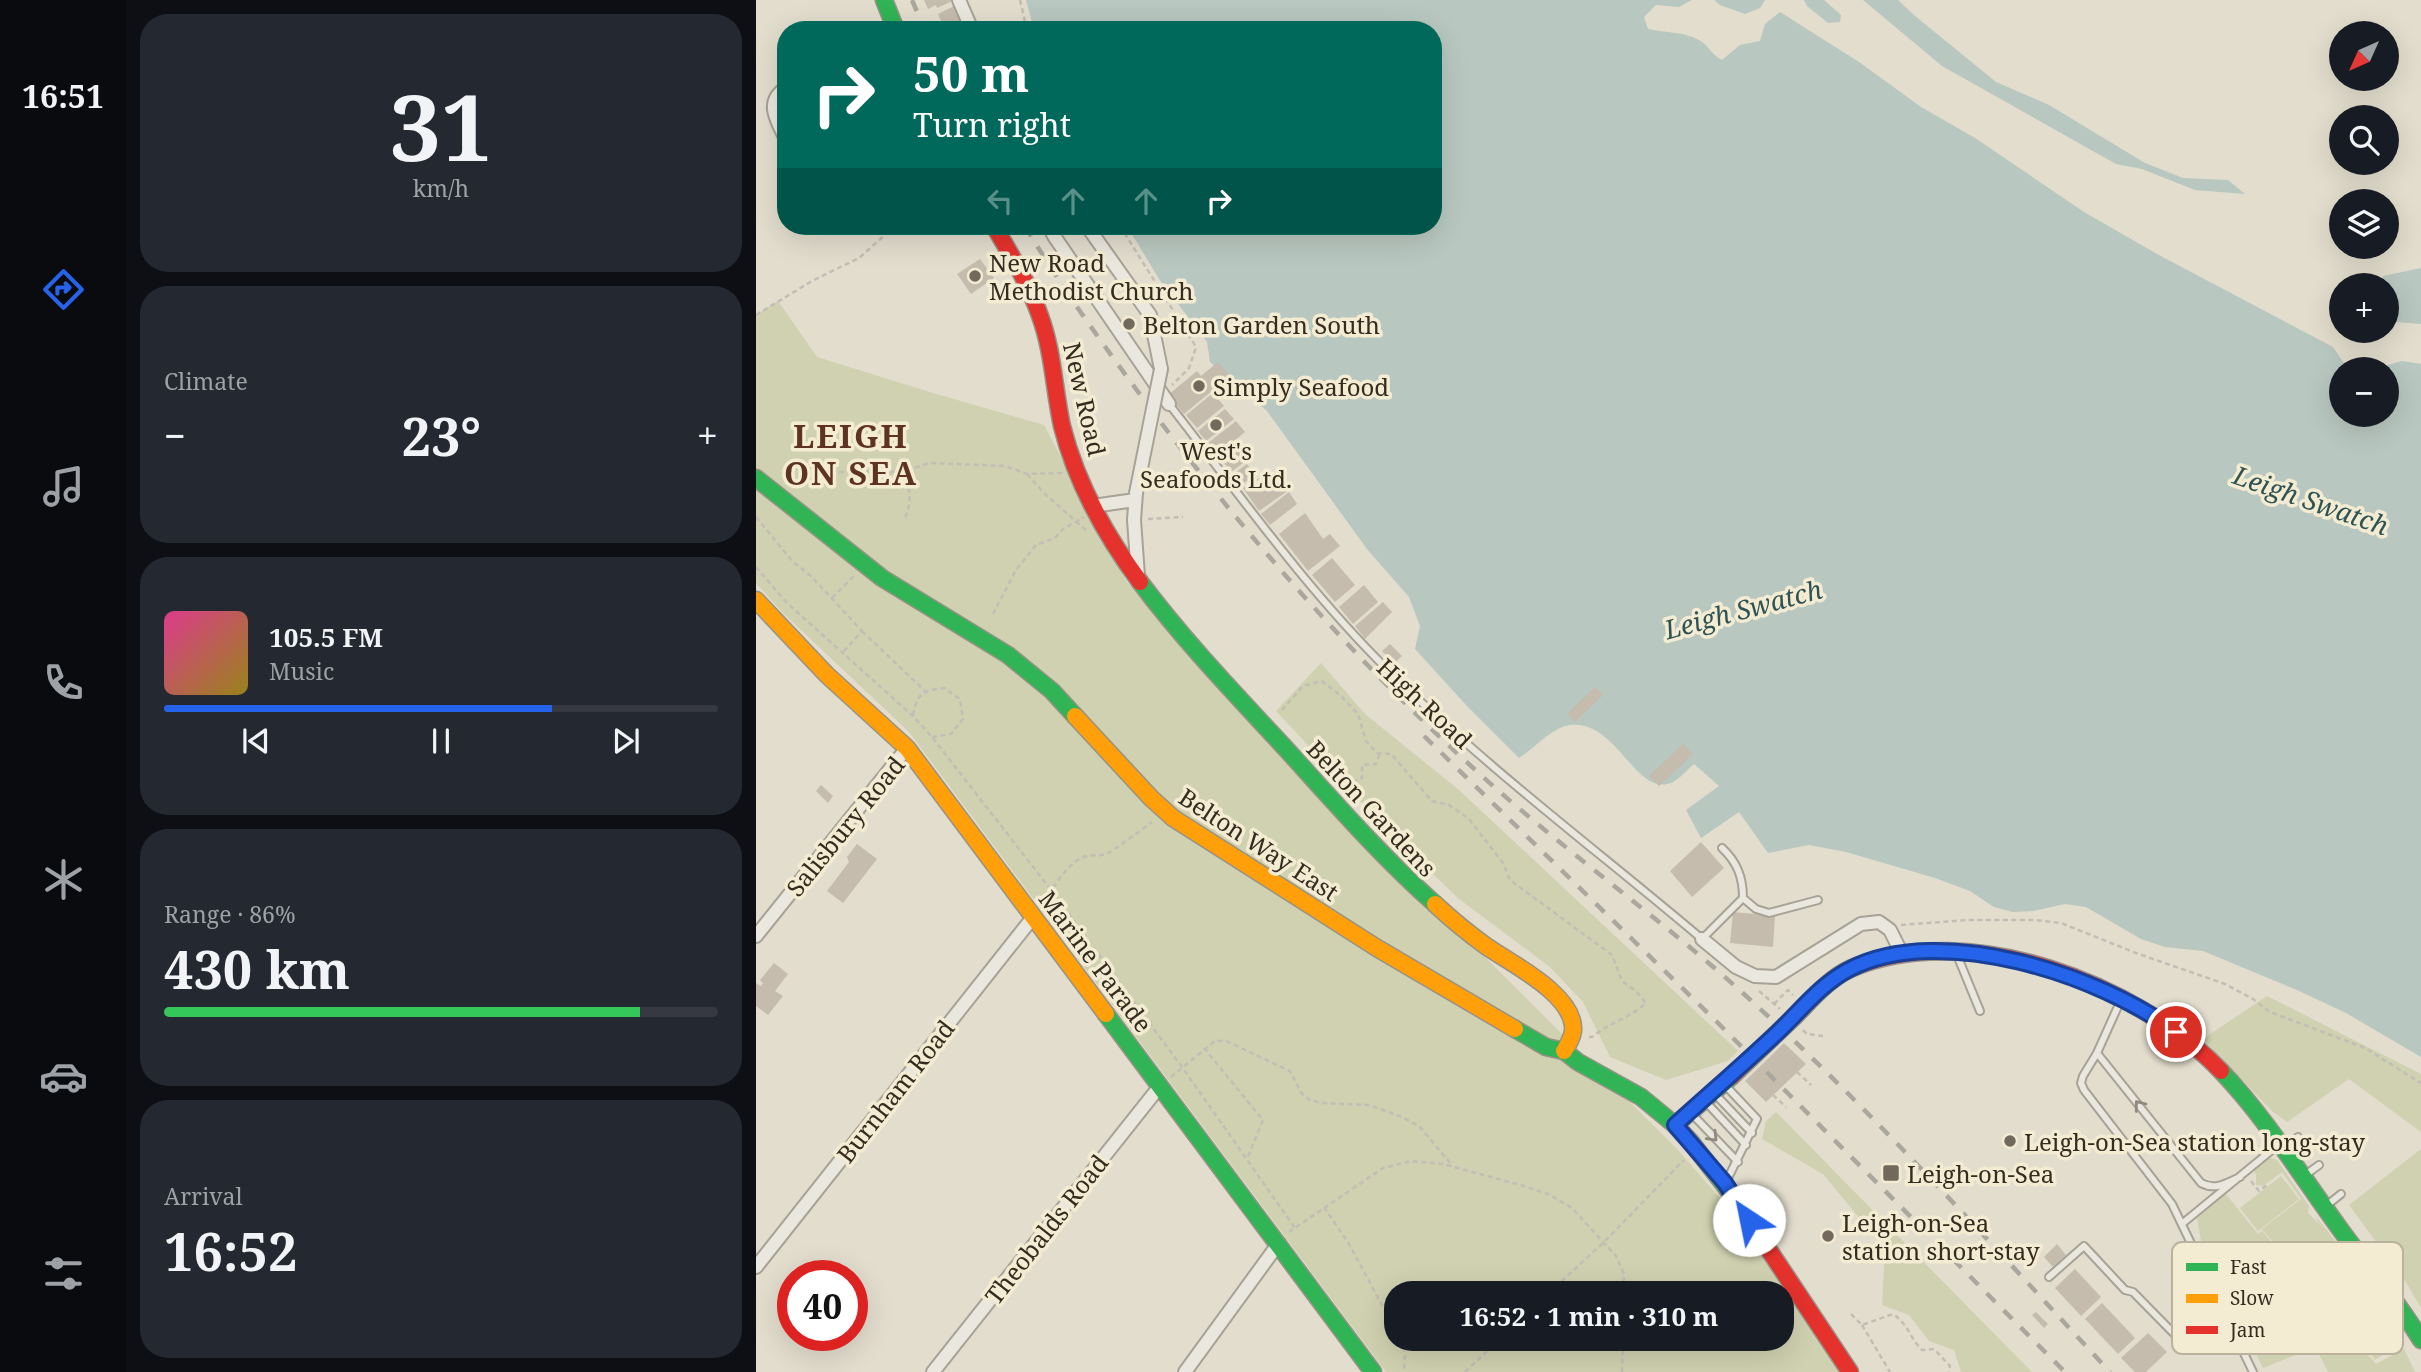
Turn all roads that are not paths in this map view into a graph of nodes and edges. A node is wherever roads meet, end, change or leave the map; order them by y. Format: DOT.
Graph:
graph roads {
  1 [pos="884,0"];
  2 [pos="959,0"];
  3 [pos="892,21"];
  4 [pos="968,21"];
  5 [pos="777,94"];
  6 [pos="777,118"];
  7 [pos="999,235"];
  8 [pos="1054,235"];
  9 [pos="1094,235"];
  10 [pos="1169,404"];
  11 [pos="756,478"];
  12 [pos="1135,496"];
  13 [pos="1094,508"];
  14 [pos="1138,579"];
  15 [pos="756,600"];
  16 [pos="907,748"];
  17 [pos="1722,848"];
  18 [pos="1743,898"];
  19 [pos="1818,900"];
  20 [pos="1034,916"];
  21 [pos="756,936"];
  22 [pos="1702,939"];
  23 [pos="1956,952"];
  24 [pos="1902,954"];
  25 [pos="2122,999"];
  26 [pos="1980,1011"];
  27 [pos="1564,1051"];
  28 [pos="2097,1053"];
  29 [pos="1160,1086"];
  30 [pos="1718,1088"];
  31 [pos="1690,1111"];
  32 [pos="1675,1125"];
  33 [pos="1752,1133"];
  34 [pos="2298,1137"];
  35 [pos="1745,1145"];
  36 [pos="2281,1146"];
  37 [pos="1738,1162"];
  38 [pos="2319,1166"];
  39 [pos="2242,1175"];
  40 [pos="2302,1177"];
  41 [pos="1725,1183"];
  42 [pos="2341,1194"];
  43 [pos="2324,1208"];
  44 [pos="2183,1223"];
  45 [pos="2192,1242"];
  46 [pos="2350,1242"];
  47 [pos="1279,1243"];
  48 [pos="756,1267"];
  49 [pos="2049,1277"];
  50 [pos="2403,1311"];
  51 [pos="2172,1332"];
  52 [pos="2421,1340"];
  53 [pos="2244,1354"];
  54 [pos="933,1372"];
  55 [pos="1185,1372"];
  56 [pos="1373,1372"];
  57 [pos="1850,1372"];
  58 [pos="2253,1372"];
  1 -- 3 [label="street"];
  2 -- 4 [label="street"];
  5 -- 6 [label="street"];
  7 -- 13 [label="street, New Road"];
  8 -- 10 [label="street, High Road"];
  9 -- 12 [label="street, bridge"];
  10 -- 22 [label="lane, High Road"];
  11 -- 27 [label="street, Belton Way East"];
  12 -- 13 [label="street"];
  12 -- 14 [label="street"];
  13 -- 14 [label="street, New Road"];
  14 -- 27 [label="street, Belton Gardens"];
  15 -- 16 [label="street, Marine Parade"];
  16 -- 20 [label="street, Marine Parade"];
  16 -- 21 [label="street, Salisbury Road"];
  17 -- 18 [label="lane"];
  18 -- 19 [label="lane"];
  18 -- 22 [label="lane"];
  20 -- 29 [label="street, Marine Parade"];
  20 -- 48 [label="street, Burnham Road"];
  22 -- 24 [label="street, High Road"];
  23 -- 24 [label="street"];
  23 -- 25 [label="street"];
  23 -- 26 [label="lane"];
  24 -- 30 [label="street, bridge"];
  25 -- 28 [label="lane"];
  25 -- 36 [label="street"];
  27 -- 32 [label="street, Belton Way East"];
  39 -- 28 [label="lane, one-way"];
  28 -- 44 [label="lane"];
  29 -- 47 [label="street, Marine Parade"];
  29 -- 54 [label="street, Theobalds Road"];
  30 -- 31 [label="street"];
  30 -- 33 [label="lane"];
  30 -- 33 [label="lane"];
  30 -- 35 [label="lane"];
  31 -- 32 [label="street"];
  31 -- 37 [label="lane, one-way"];
  32 -- 41 [label="street, Belton Way East"];
  33 -- 35 [label="lane"];
  34 -- 36 [label="lane"];
  35 -- 37 [label="lane"];
  36 -- 39 [label="lane"];
  36 -- 40 [label="street"];
  37 -- 41 [label="lane"];
  38 -- 40 [label="lane"];
  39 -- 44 [label="lane"];
  40 -- 43 [label="street"];
  41 -- 57 [label="street, Belton Way East"];
  42 -- 43 [label="lane"];
  43 -- 46 [label="street"];
  44 -- 45 [label="lane"];
  47 -- 55 [label="street"];
  47 -- 56 [label="street, Marine Parade"];
  49 -- 51 [label="lane"];
  50 -- 52 [label="street"];
  53 -- 58 [label="lane"];
}
